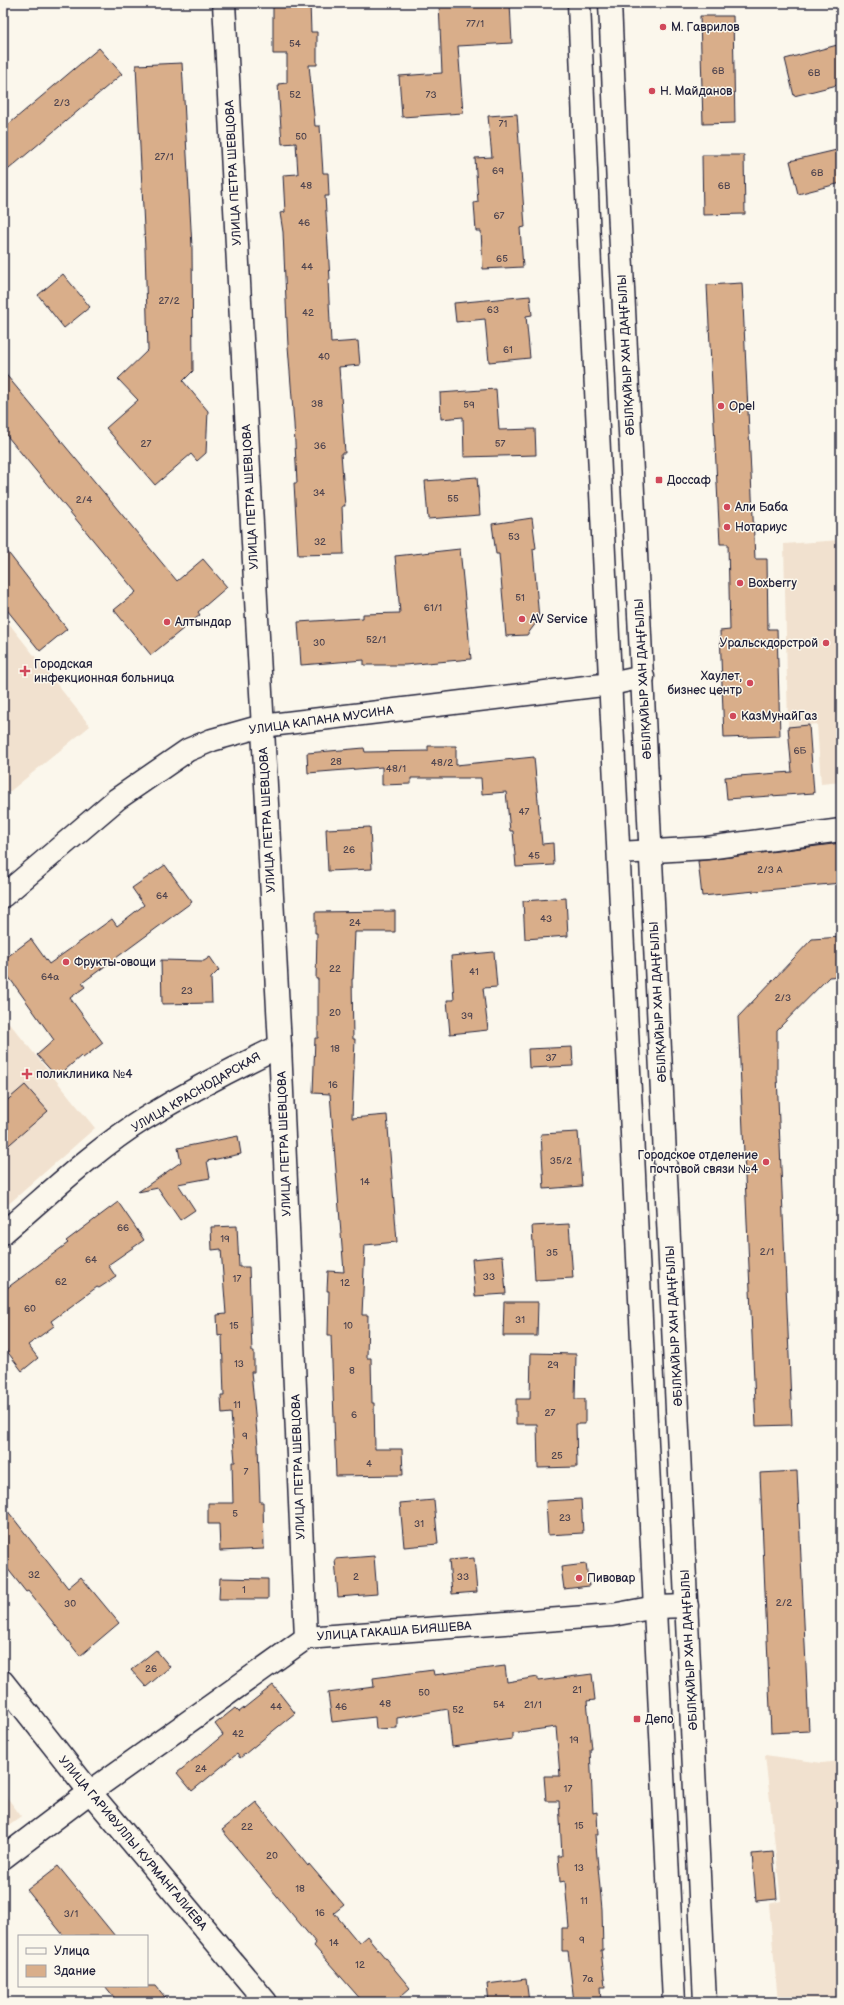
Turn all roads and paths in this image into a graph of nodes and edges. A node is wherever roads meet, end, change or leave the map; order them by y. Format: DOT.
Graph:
graph roads {
  1 [pos="224,3"];
  2 [pos="579,3"];
  3 [pos="610,3"];
  4 [pos="643,677"];
  5 [pos="611,684"];
  6 [pos="262,726"];
  7 [pos="841,830"];
  8 [pos="650,852"];
  9 [pos="619,853"];
  10 [pos="3,896"];
  11 [pos="280,1046"];
  12 [pos="3,1233"];
  13 [pos="687,1606"];
  14 [pos="656,1607"];
  15 [pos="306,1638"];
  16 [pos="3,1682"];
  17 [pos="90,1792"];
  18 [pos="3,1858"];
  19 [pos="266,2002"];
  20 [pos="674,2002"];
  21 [pos="705,2002"];
  1 -- 6 [label="street, УЛИЦА ПЕТРА ШЕВЦОВА"];
  2 -- 5 [label="street"];
  3 -- 4 [label="street, ӘБІЛҚАЙЫР ХАН ДАҢҒЫЛЫ"];
  4 -- 5 [label="street, УЛИЦА КАПАНА МУСИНА"];
  4 -- 8 [label="street, ӘБІЛҚАЙЫР ХАН ДАҢҒЫЛЫ"];
  5 -- 6 [label="street, УЛИЦА КАПАНА МУСИНА"];
  5 -- 9 [label="street"];
  6 -- 10 [label="street, УЛИЦА КАПАНА МУСИНА"];
  6 -- 11 [label="street, УЛИЦА ПЕТРА ШЕВЦОВА"];
  7 -- 8 [label="street"];
  8 -- 9 [label="street"];
  8 -- 13 [label="street, ӘБІЛҚАЙЫР ХАН ДАҢҒЫЛЫ"];
  9 -- 14 [label="street"];
  11 -- 12 [label="street, УЛИЦА КРАСНОДАРСКАЯ"];
  11 -- 15 [label="street, УЛИЦА ПЕТРА ШЕВЦОВА"];
  13 -- 14 [label="street, УЛИЦА ГАКАША БИЯШЕВА"];
  13 -- 21 [label="street, ӘБІЛҚАЙЫР ХАН ДАҢҒЫЛЫ"];
  14 -- 15 [label="street, УЛИЦА ГАКАША БИЯШЕВА"];
  14 -- 20 [label="street"];
  15 -- 17 [label="street, УЛИЦА ГАКАША БИЯШЕВА"];
  16 -- 17 [label="street, УЛИЦА ГАРИФУЛЛЫ КУРМАНГАЛИЕВА"];
  17 -- 18 [label="street, УЛИЦА ГАКАША БИЯШЕВА"];
  17 -- 19 [label="street, УЛИЦА ГАРИФУЛЛЫ КУРМАНГАЛИЕВА"];
}
